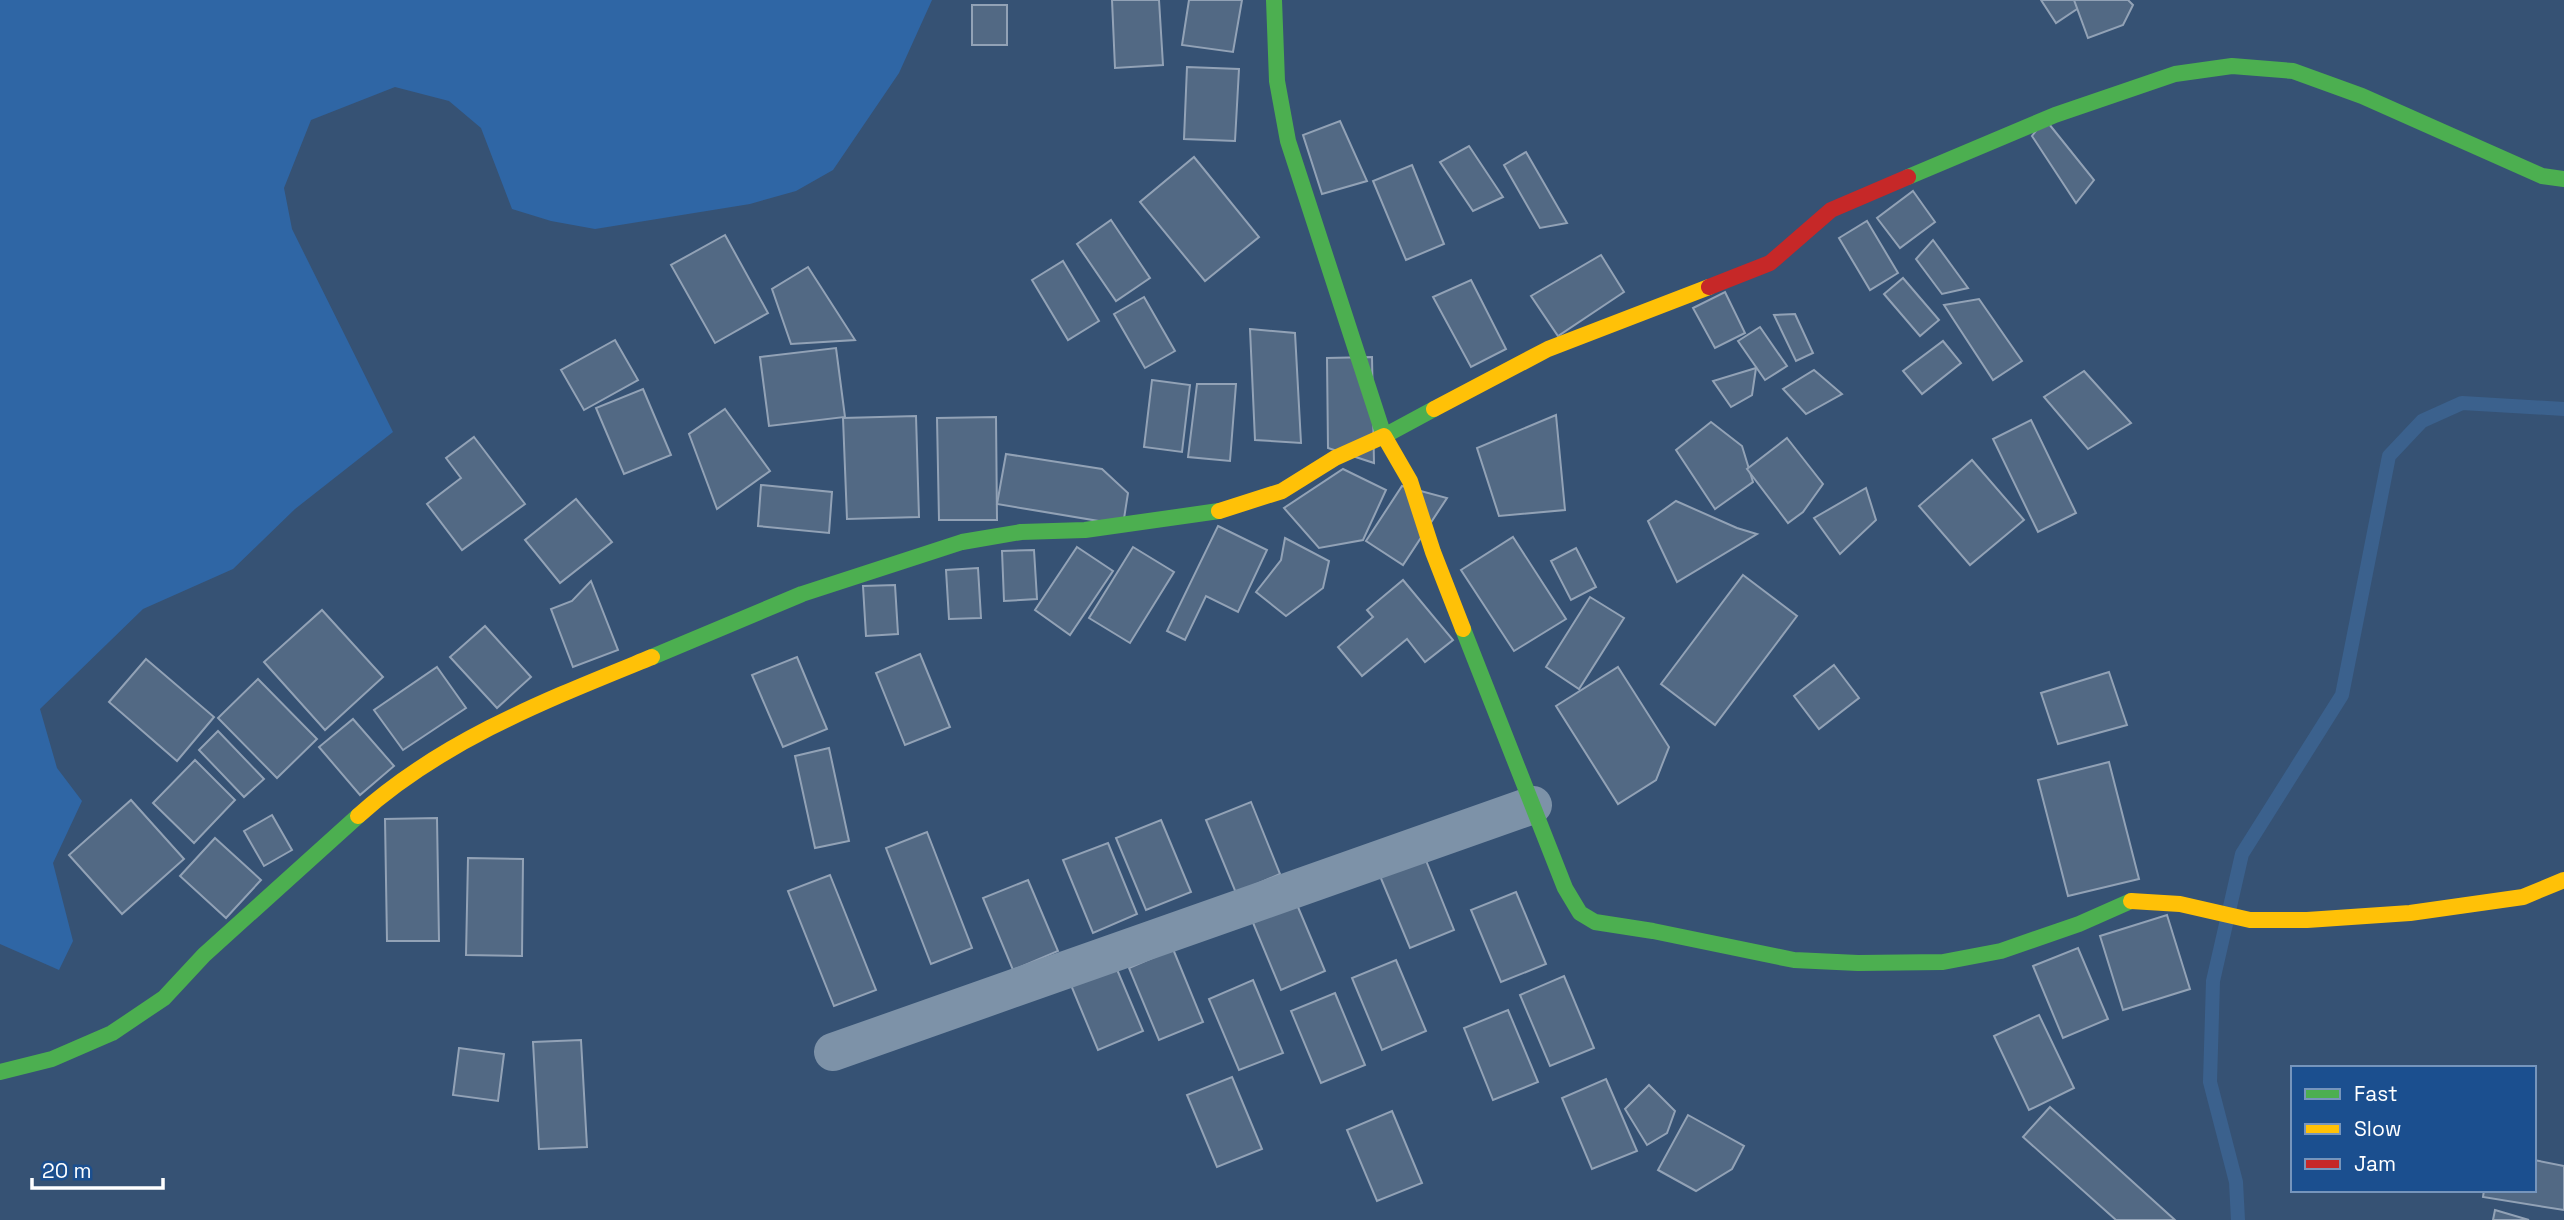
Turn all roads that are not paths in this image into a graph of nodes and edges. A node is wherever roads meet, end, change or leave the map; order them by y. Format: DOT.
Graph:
graph roads {
  1 [pos="1274,0"];
  2 [pos="2564,179"];
  3 [pos="1384,436"];
  4 [pos="1533,804"];
  5 [pos="2564,880"];
  6 [pos="833,1052"];
  7 [pos="0,1072"];
  1 -- 3 [label="street"];
  2 -- 3 [label="street"];
  3 -- 4 [label="street"];
  3 -- 7 [label="street"];
  4 -- 5 [label="street"];
  4 -- 6 [label="street"];
}
